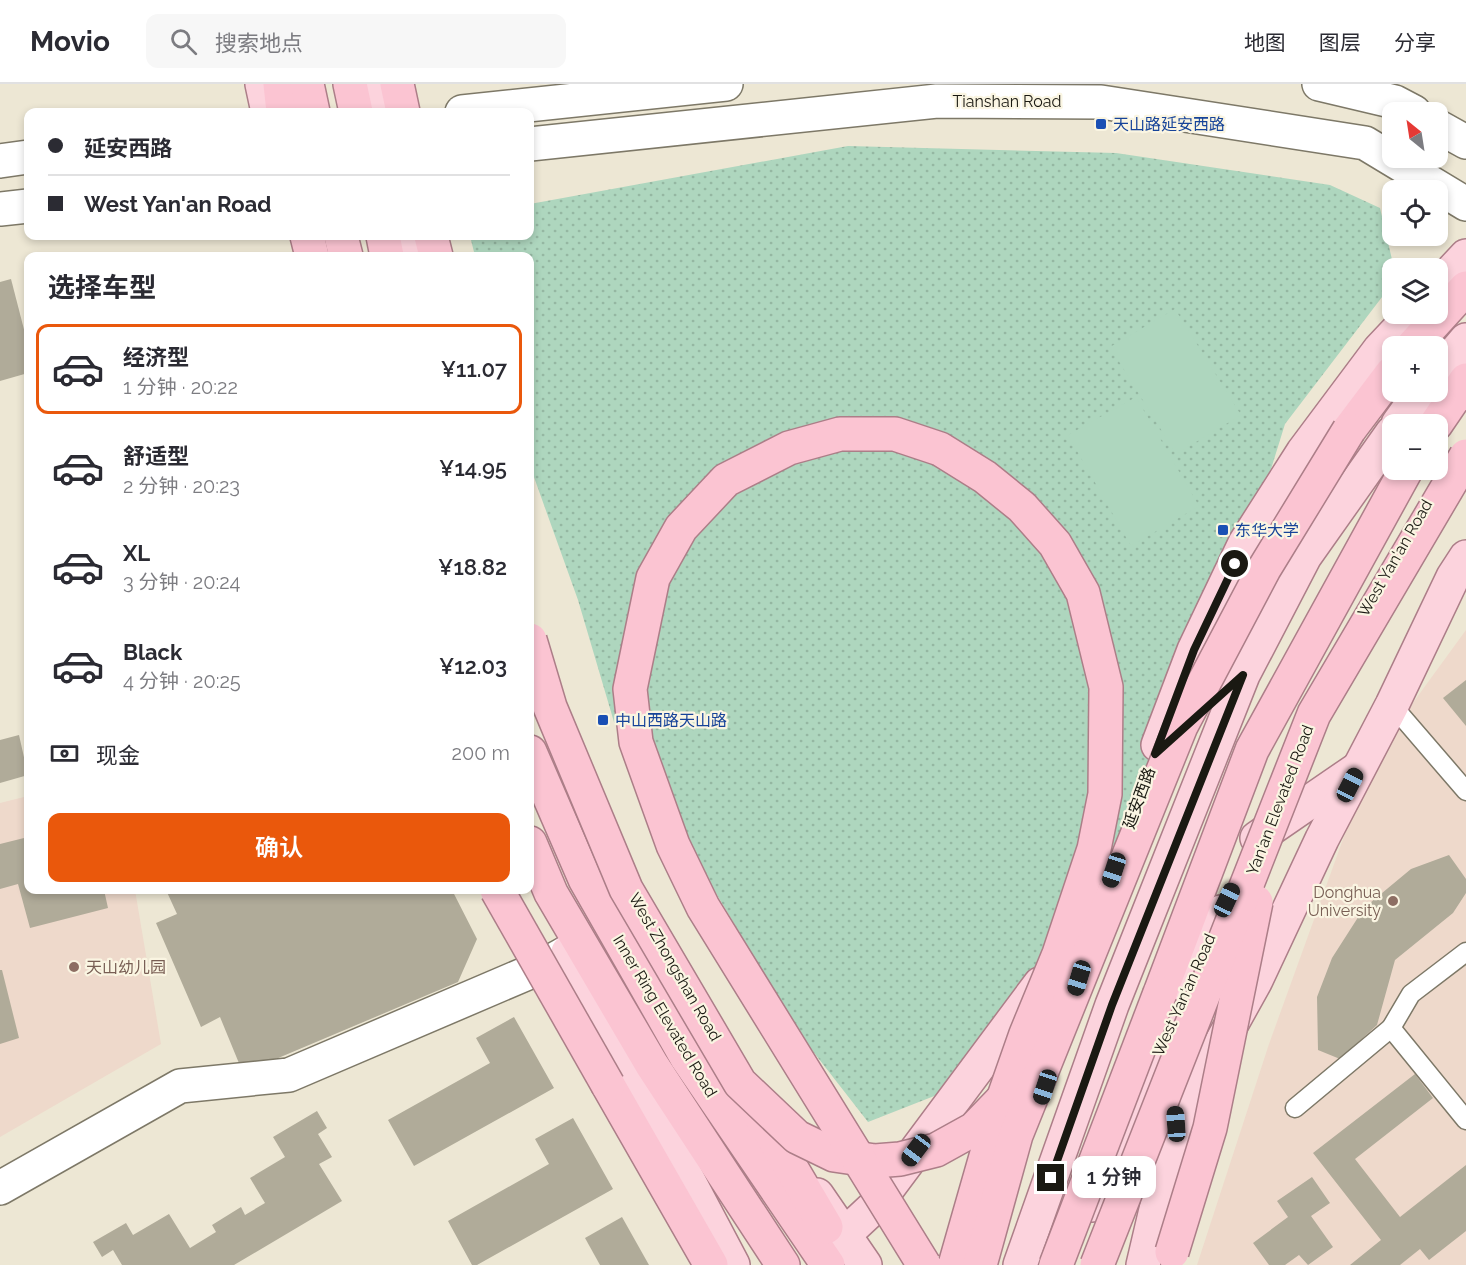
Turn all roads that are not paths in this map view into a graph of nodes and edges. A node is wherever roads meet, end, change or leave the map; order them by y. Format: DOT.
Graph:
graph roads {
  1 [pos="262,84"];
  2 [pos="280,84"];
  3 [pos="307,84"];
  4 [pos="350,84"];
  5 [pos="378,84"];
  6 [pos="397,84"];
  7 [pos="726,84"];
  8 [pos="1319,84"];
  9 [pos="561,94"];
  10 [pos="1395,102"];
  11 [pos="267,108"];
  12 [pos="283,108"];
  13 [pos="312,108"];
  14 [pos="355,108"];
  15 [pos="383,108"];
  16 [pos="402,108"];
  17 [pos="484,108"];
  18 [pos="1448,132"];
  19 [pos="1466,142"];
  20 [pos="534,144"];
  21 [pos="24,158"];
  22 [pos="0,161"];
  23 [pos="1466,204"];
  24 [pos="24,206"];
  25 [pos="0,209"];
  26 [pos="1466,256"];
  27 [pos="1448,275"];
  28 [pos="1466,288"];
  29 [pos="1404,324"];
  30 [pos="1422,336"];
  31 [pos="1466,340"];
  32 [pos="1448,361"];
  33 [pos="1466,380"];
  34 [pos="1382,387"];
  35 [pos="1443,414"];
  36 [pos="1466,444"];
  37 [pos="1382,447"];
  38 [pos="1466,456"];
  39 [pos="1401,480"];
  40 [pos="1466,557"];
  41 [pos="534,653"];
  42 [pos="534,659"];
  43 [pos="1243,675"];
  44 [pos="1392,705"];
  45 [pos="1155,754"];
  46 [pos="534,761"];
  47 [pos="1360,767"];
  48 [pos="1463,782"];
  49 [pos="1265,827"];
  50 [pos="1120,848"];
  51 [pos="534,853"];
  52 [pos="534,891"];
  53 [pos="499,894"];
  54 [pos="568,952"];
  55 [pos="1466,952"];
  56 [pos="1112,1005"];
  57 [pos="1064,1014"];
  58 [pos="1169,1024"];
  59 [pos="1391,1028"];
  60 [pos="740,1083"];
  61 [pos="1295,1108"];
  62 [pos="1466,1120"];
  63 [pos="1176,1124"];
  64 [pos="1113,1162"];
  65 [pos="0,1188"];
  66 [pos="846,1250"];
  67 [pos="711,1265"];
  68 [pos="733,1265"];
  69 [pos="776,1265"];
  70 [pos="783,1265"];
  71 [pos="828,1265"];
  72 [pos="865,1265"];
  73 [pos="924,1265"];
  74 [pos="955,1265"];
  75 [pos="980,1265"];
  76 [pos="993,1265"];
  77 [pos="1020,1265"];
  78 [pos="1056,1265"];
  79 [pos="1062,1265"];
  80 [pos="1082,1265"];
  81 [pos="1097,1265"];
  82 [pos="1143,1265"];
  83 [pos="1168,1265"];
  1 -- 11 [label="main road"];
  2 -- 12 [label="highway"];
  3 -- 13 [label="highway"];
  4 -- 14 [label="highway"];
  5 -- 15 [label="main road"];
  6 -- 16 [label="highway"];
  7 -- 9 [label="main road"];
  8 -- 10 [label="main road"];
  9 -- 17 [label="main road"];
  18 -- 19 [label="main road"];
  20 -- 23 [label="main road, Tianshan Road"];
  21 -- 22 [label="main road"];
  24 -- 25 [label="main road"];
  26 -- 27 [label="main road"];
  28 -- 30 [label="highway"];
  29 -- 45 [label="main road, 延安西路"];
  31 -- 32 [label="main road"];
  33 -- 35 [label="highway"];
  34 -- 57 [label="highway, bridge"];
  36 -- 49 [label="main road, West Yan'an Road"];
  37 -- 43 [label="main road"];
  38 -- 49 [label="highway, Yan'an Elevated Road, bridge"];
  39 -- 78 [label="highway, bridge"];
  40 -- 44 [label="main road"];
  41 -- 60 [label="highway, bridge"];
  42 -- 66 [label="main road, West Zhongshan Road"];
  43 -- 45 [label="main road"];
  43 -- 56 [label="main road"];
  44 -- 47 [label="main road"];
  44 -- 48 [label="lane"];
  45 -- 50 [label="main road, 延安西路"];
  46 -- 71 [label="highway, Inner Ring Elevated Road"];
  47 -- 49 [label="main road"];
  47 -- 63 [label="main road"];
  49 -- 58 [label="main road, West Yan'an Road"];
  49 -- 81 [label="highway, Yan'an Elevated Road, bridge"];
  49 -- 83 [label="highway, bridge"];
  50 -- 66 [label="main road"];
  50 -- 76 [label="main road, 延安西路"];
  51 -- 70 [label="highway"];
  52 -- 54 [label="main road"];
  53 -- 67 [label="highway, bridge"];
  54 -- 65 [label="main road"];
  54 -- 68 [label="main road"];
  54 -- 69 [label="main road"];
  55 -- 59 [label="lane"];
  56 -- 58 [label="main road"];
  56 -- 77 [label="main road"];
  57 -- 60 [label="highway, bridge"];
  57 -- 75 [label="highway, bridge"];
  58 -- 63 [label="main road"];
  58 -- 64 [label="main road, West Yan'an Road"];
  59 -- 61 [label="lane"];
  59 -- 62 [label="lane"];
  60 -- 66 [label="highway, bridge"];
  63 -- 82 [label="main road"];
  64 -- 79 [label="main road, West Yan'an Road"];
  64 -- 80 [label="main road"];
  66 -- 72 [label="main road, West Zhongshan Road"];
  73 -- 74 [label="highway, bridge"];
}
